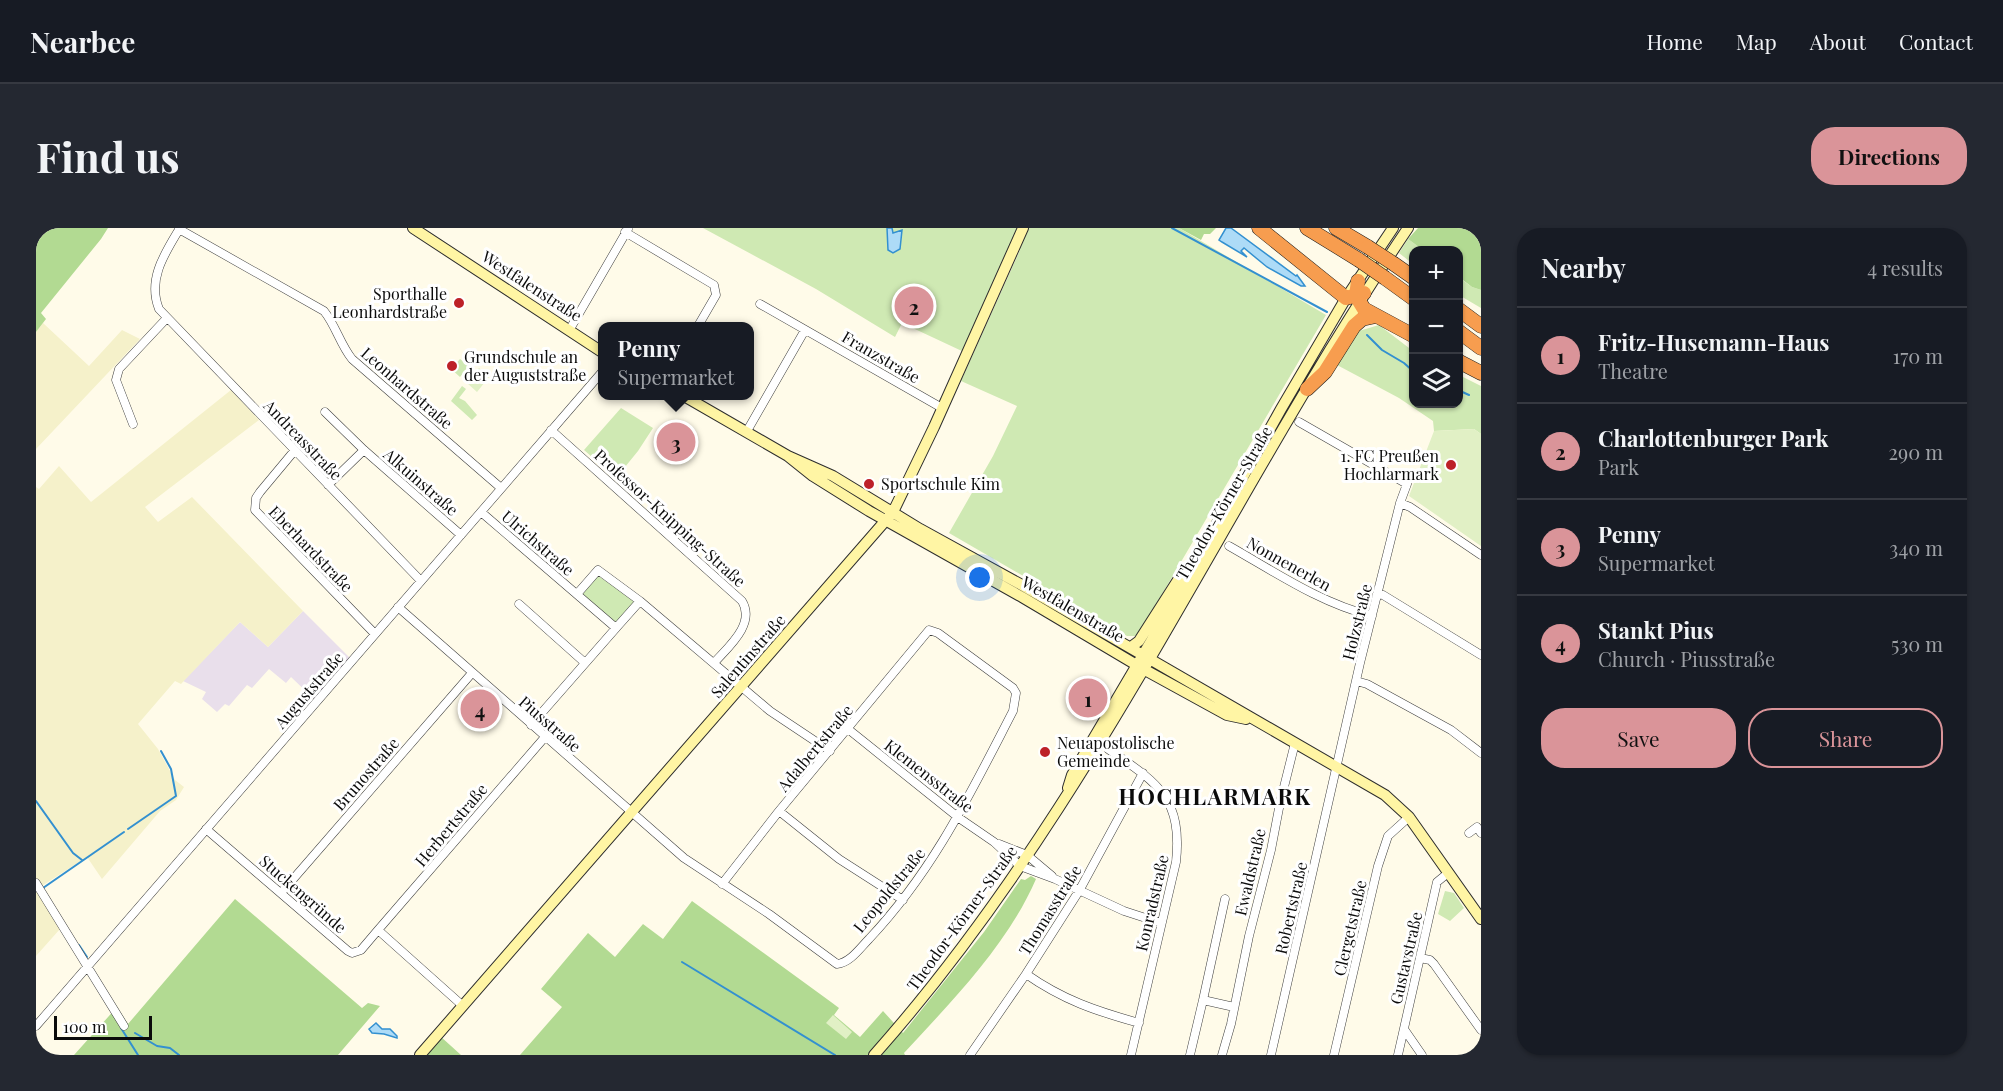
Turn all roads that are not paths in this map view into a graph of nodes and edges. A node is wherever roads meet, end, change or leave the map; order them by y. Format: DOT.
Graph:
graph roads {
  1 [pos="413,228"];
  2 [pos="1023,228"];
  3 [pos="1259,228"];
  4 [pos="1307,228"];
  5 [pos="1336,228"];
  6 [pos="1393,228"];
  7 [pos="1408,228"];
  8 [pos="180,229"];
  9 [pos="627,230"];
  10 [pos="1409,275"];
  11 [pos="1357,294"];
  12 [pos="1409,296"];
  13 [pos="760,304"];
  14 [pos="1463,304"];
  15 [pos="1463,313"];
  16 [pos="1481,313"];
  17 [pos="1376,316"];
  18 [pos="166,319"];
  19 [pos="701,322"];
  20 [pos="1481,326"];
  21 [pos="570,329"];
  22 [pos="806,330"];
  23 [pos="1409,334"];
  24 [pos="1463,335"];
  25 [pos="1481,348"];
  26 [pos="598,351"];
  27 [pos="1463,364"];
  28 [pos="1481,373"];
  29 [pos="598,378"];
  30 [pos="1307,389"];
  31 [pos="691,400"];
  32 [pos="942,408"];
  33 [pos="325,412"];
  34 [pos="1299,422"];
  35 [pos="133,424"];
  36 [pos="551,430"];
  37 [pos="747,431"];
  38 [pos="295,450"];
  39 [pos="364,450"];
  40 [pos="328,485"];
  41 [pos="501,488"];
  42 [pos="1400,503"];
  43 [pos="481,512"];
  44 [pos="890,516"];
  45 [pos="461,535"];
  46 [pos="1207,540"];
  47 [pos="1229,546"];
  48 [pos="1481,555"];
  49 [pos="421,581"];
  50 [pos="577,594"];
  51 [pos="1377,594"];
  52 [pos="640,601"];
  53 [pos="519,604"];
  54 [pos="398,607"];
  55 [pos="1372,616"];
  56 [pos="616,628"];
  57 [pos="929,630"];
  58 [pos="375,634"];
  59 [pos="1131,647"];
  60 [pos="1481,655"];
  61 [pos="1147,657"];
  62 [pos="584,663"];
  63 [pos="714,663"];
  64 [pos="1141,667"];
  65 [pos="472,673"];
  66 [pos="1356,681"];
  67 [pos="742,687"];
  68 [pos="1255,720"];
  69 [pos="531,725"];
  70 [pos="849,729"];
  71 [pos="545,737"];
  72 [pos="1296,743"];
  73 [pos="1108,749"];
  74 [pos="830,751"];
  75 [pos="1481,753"];
  76 [pos="1337,767"];
  77 [pos="1143,773"];
  78 [pos="779,811"];
  79 [pos="631,813"];
  80 [pos="1409,817"];
  81 [pos="958,818"];
  82 [pos="206,829"];
  83 [pos="1469,833"];
  84 [pos="1481,833"];
  85 [pos="994,842"];
  86 [pos="1027,855"];
  87 [pos="1020,866"];
  88 [pos="1448,873"];
  89 [pos="1055,879"];
  90 [pos="36,883"];
  91 [pos="722,884"];
  92 [pos="1079,891"];
  93 [pos="281,894"];
  94 [pos="1225,899"];
  95 [pos="903,900"];
  96 [pos="1481,919"];
  97 [pos="1161,923"];
  98 [pos="378,930"];
  99 [pos="1420,958"];
  100 [pos="87,966"];
  101 [pos="1026,974"];
  102 [pos="1203,1000"];
  103 [pos="463,1006"];
  104 [pos="1234,1007"];
  105 [pos="1139,1023"];
  106 [pos="36,1026"];
  107 [pos="124,1026"];
  108 [pos="1404,1029"];
  109 [pos="1481,1030"];
  110 [pos="420,1055"];
  111 [pos="874,1055"];
  112 [pos="970,1055"];
  113 [pos="1131,1055"];
  114 [pos="1190,1055"];
  115 [pos="1222,1055"];
  116 [pos="1271,1055"];
  117 [pos="1334,1055"];
  118 [pos="1398,1055"];
  119 [pos="1422,1055"];
  1 -- 21 [label="main road, Westfalenstraße"];
  2 -- 32 [label="main road, Salentinstraße"];
  3 -- 11 [label="highway"];
  4 -- 12 [label="highway, bridge"];
  5 -- 10 [label="highway, bridge"];
  6 -- 11 [label="main road, Theodor-Körner-Straße"];
  7 -- 11 [label="main road, Theodor-Körner-Straße"];
  8 -- 18 [label="street"];
  8 -- 41 [label="street, Leonhardstraße"];
  9 -- 19 [label="street"];
  9 -- 21 [label="street"];
  11 -- 17 [label="highway"];
  11 -- 30 [label="main road, Theodor-Körner-Straße"];
  11 -- 46 [label="main road, Theodor-Körner-Straße"];
  13 -- 22 [label="street, Franzstraße"];
  14 -- 16 [label="highway"];
  15 -- 20 [label="highway"];
  17 -- 23 [label="highway"];
  17 -- 30 [label="highway"];
  18 -- 35 [label="street"];
  18 -- 38 [label="street, Andreasstraße"];
  21 -- 26 [label="main road, Westfalenstraße"];
  22 -- 32 [label="street, Franzstraße"];
  22 -- 37 [label="street"];
  24 -- 25 [label="highway"];
  27 -- 28 [label="highway"];
  29 -- 36 [label="street, Auguststraße"];
  30 -- 61 [label="main road, Theodor-Körner-Straße"];
  31 -- 37 [label="main road, Westfalenstraße"];
  32 -- 44 [label="main road, Salentinstraße"];
  33 -- 39 [label="street, Alkuinstraße"];
  34 -- 42 [label="street, Holzstraße"];
  36 -- 41 [label="street, Auguststraße"];
  36 -- 63 [label="street, Professor-Knipping-Straße"];
  37 -- 44 [label="main road, Westfalenstraße"];
  38 -- 40 [label="street, Andreasstraße"];
  38 -- 58 [label="street, Eberhardstraße"];
  39 -- 40 [label="street, Alkuinstraße"];
  39 -- 45 [label="street, Alkuinstraße"];
  40 -- 49 [label="street, Andreasstraße"];
  41 -- 43 [label="street, Auguststraße"];
  42 -- 48 [label="street"];
  42 -- 51 [label="street, Holzstraße"];
  43 -- 45 [label="street, Auguststraße"];
  43 -- 50 [label="street, Ulrichstraße"];
  44 -- 59 [label="main road, Westfalenstraße"];
  44 -- 64 [label="main road, Westfalenstraße"];
  44 -- 67 [label="main road, Salentinstraße"];
  45 -- 49 [label="street, Auguststraße"];
  46 -- 59 [label="main road, Theodor-Körner-Straße"];
  46 -- 61 [label="main road, Theodor-Körner-Straße"];
  47 -- 55 [label="street, Nonnenerlen"];
  49 -- 54 [label="street, Auguststraße"];
  50 -- 52 [label="street, Ulrichstraße"];
  50 -- 56 [label="street, Ulrichstraße"];
  51 -- 55 [label="street, Holzstraße"];
  51 -- 60 [label="street"];
  52 -- 56 [label="street"];
  52 -- 63 [label="street, Ulrichstraße"];
  53 -- 62 [label="street"];
  54 -- 58 [label="street, Auguststraße"];
  54 -- 65 [label="street, Piusstraße"];
  55 -- 66 [label="street, Holzstraße"];
  56 -- 62 [label="street"];
  57 -- 70 [label="street, Adalbertstraße"];
  57 -- 81 [label="street, Leopoldstraße"];
  58 -- 82 [label="street, Auguststraße"];
  59 -- 61 [label="main road, Westfalenstraße"];
  61 -- 64 [label="main road, Theodor-Körner-Straße"];
  61 -- 68 [label="main road, Westfalenstraße"];
  62 -- 69 [label="street"];
  63 -- 67 [label="street, Ulrichstraße"];
  64 -- 68 [label="main road, Westfalenstraße"];
  64 -- 86 [label="main road, Theodor-Körner-Straße"];
  65 -- 69 [label="street, Piusstraße"];
  65 -- 93 [label="street, Brunostraße"];
  66 -- 75 [label="street"];
  66 -- 76 [label="street, Holzstraße"];
  67 -- 74 [label="street, Ulrichstraße"];
  67 -- 79 [label="main road, Salentinstraße"];
  68 -- 72 [label="main road, Westfalenstraße"];
  69 -- 71 [label="street, Piusstraße"];
  70 -- 74 [label="street, Adalbertstraße"];
  70 -- 81 [label="street, Klemensstraße"];
  71 -- 79 [label="street, Piusstraße"];
  71 -- 98 [label="street, Herbertstraße"];
  72 -- 76 [label="main road, Westfalenstraße"];
  72 -- 104 [label="street, Ewaldstraße"];
  73 -- 77 [label="street, Konradstraße"];
  74 -- 78 [label="street, Adalbertstraße"];
  76 -- 80 [label="main road, Westfalenstraße"];
  76 -- 116 [label="street, Robertstraße"];
  77 -- 92 [label="street, Thomasstraße"];
  77 -- 97 [label="street, Konradstraße"];
  78 -- 91 [label="street, Adalbertstraße"];
  78 -- 95 [label="street"];
  79 -- 91 [label="street, Leopoldstraße"];
  79 -- 103 [label="main road, Salentinstraße"];
  80 -- 88 [label="main road, Westfalenstraße"];
  80 -- 117 [label="street, Clergetstraße"];
  81 -- 85 [label="street, Klemensstraße"];
  81 -- 95 [label="street, Leopoldstraße"];
  82 -- 93 [label="street, Stuckengründe"];
  82 -- 100 [label="street, Auguststraße"];
  83 -- 84 [label="street"];
  85 -- 86 [label="street, Klemensstraße"];
  85 -- 87 [label="street, Klemensstraße"];
  86 -- 87 [label="main road, Theodor-Körner-Straße"];
  86 -- 89 [label="street, Klemensstraße"];
  87 -- 89 [label="street"];
  87 -- 111 [label="main road, Theodor-Körner-Straße"];
  88 -- 96 [label="main road, Westfalenstraße"];
  88 -- 99 [label="street, Gustavstraße"];
  89 -- 92 [label="street"];
  90 -- 100 [label="street"];
  91 -- 95 [label="street, Leopoldstraße"];
  92 -- 97 [label="street"];
  92 -- 101 [label="street, Thomasstraße"];
  93 -- 98 [label="street, Stuckengründe"];
  94 -- 102 [label="street, Ewaldstraße"];
  97 -- 105 [label="street, Konradstraße"];
  98 -- 103 [label="street"];
  99 -- 108 [label="street, Gustavstraße"];
  99 -- 109 [label="street"];
  100 -- 106 [label="street, Auguststraße"];
  100 -- 107 [label="street"];
  101 -- 105 [label="street"];
  101 -- 112 [label="street, Thomasstraße"];
  102 -- 104 [label="street"];
  102 -- 114 [label="street, Ewaldstraße"];
  103 -- 110 [label="main road, Salentinstraße"];
  104 -- 115 [label="street, Ewaldstraße"];
  105 -- 113 [label="street, Konradstraße"];
  108 -- 118 [label="street, Gustavstraße"];
  108 -- 119 [label="street"];
}
